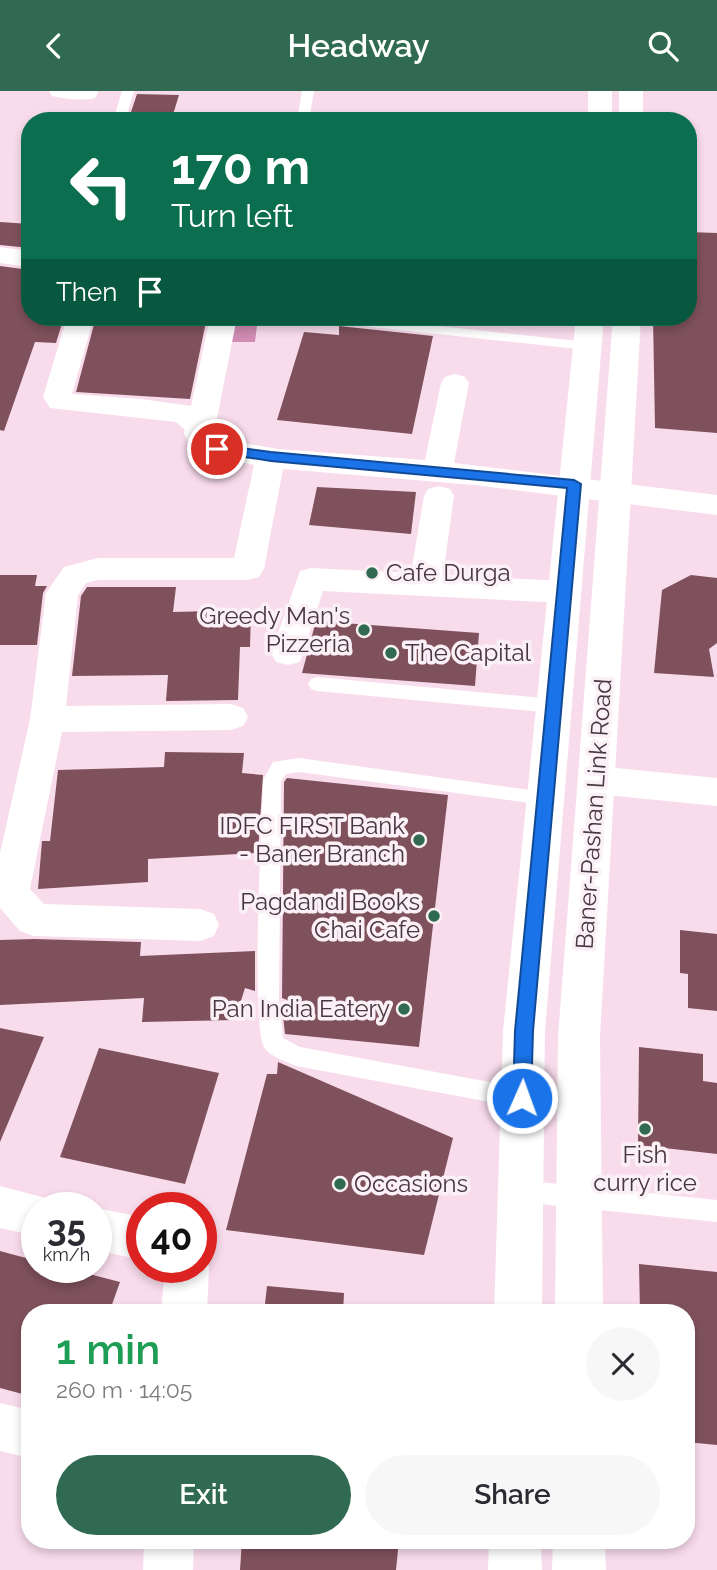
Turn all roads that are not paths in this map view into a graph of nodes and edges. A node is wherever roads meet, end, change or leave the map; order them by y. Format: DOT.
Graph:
graph roads {
  1 [pos="60,91"];
  2 [pos="128,91"];
  3 [pos="309,91"];
  4 [pos="600,91"];
  5 [pos="631,91"];
  6 [pos="87,93"];
  7 [pos="122,112"];
  8 [pos="305,112"];
  9 [pos="600,112"];
  10 [pos="631,112"];
  11 [pos="0,255"];
  12 [pos="21,258"];
  13 [pos="77,326"];
  14 [pos="222,326"];
  15 [pos="479,326"];
  16 [pos="625,326"];
  17 [pos="588,332"];
  18 [pos="455,383"];
  19 [pos="201,428"];
  20 [pos="271,457"];
  21 [pos="438,484"];
  22 [pos="574,484"];
  23 [pos="615,490"];
  24 [pos="717,505"];
  25 [pos="425,585"];
  26 [pos="565,592"];
  27 [pos="288,653"];
  28 [pos="317,684"];
  29 [pos="554,706"];
  30 [pos="231,717"];
  31 [pos="47,719"];
  32 [pos="596,780"];
  33 [pos="717,792"];
  34 [pos="545,798"];
  35 [pos="200,925"];
  36 [pos="522,1098"];
  37 [pos="520,1191"];
  38 [pos="579,1196"];
  39 [pos="0,1207"];
  40 [pos="717,1211"];
  41 [pos="21,1212"];
  42 [pos="186,1283"];
  43 [pos="185,1304"];
  44 [pos="518,1304"];
  45 [pos="579,1304"];
  46 [pos="0,1427"];
  47 [pos="21,1432"];
  48 [pos="169,1549"];
  49 [pos="515,1549"];
  50 [pos="579,1549"];
  51 [pos="168,1570"];
  52 [pos="515,1570"];
  53 [pos="579,1570"];
  1 -- 6 [label="street"];
  2 -- 7 [label="lane"];
  3 -- 8 [label="lane"];
  4 -- 9 [label="street"];
  5 -- 10 [label="street"];
  11 -- 12 [label="street"];
  13 -- 19 [label="street"];
  14 -- 19 [label="street"];
  15 -- 17 [label="lane"];
  16 -- 23 [label="street, Baner-Pashan Link Road"];
  17 -- 22 [label="street, Baner-Pashan Link Road"];
  18 -- 21 [label="street"];
  19 -- 20 [label="street"];
  20 -- 21 [label="street"];
  20 -- 31 [label="street"];
  21 -- 22 [label="street"];
  21 -- 25 [label="street"];
  22 -- 23 [label="street"];
  22 -- 26 [label="street, Baner-Pashan Link Road"];
  23 -- 24 [label="street"];
  23 -- 32 [label="street, Baner-Pashan Link Road"];
  25 -- 26 [label="street"];
  25 -- 27 [label="street"];
  26 -- 29 [label="street, Baner-Pashan Link Road"];
  28 -- 29 [label="lane"];
  29 -- 34 [label="street, Baner-Pashan Link Road"];
  30 -- 31 [label="street"];
  31 -- 35 [label="street"];
  32 -- 33 [label="street"];
  32 -- 38 [label="street, Baner-Pashan Link Road"];
  34 -- 36 [label="street, Baner-Pashan Link Road"];
  34 -- 36 [label="lane"];
  36 -- 37 [label="street, Baner-Pashan Link Road"];
  37 -- 38 [label="lane"];
  37 -- 44 [label="street, Baner-Pashan Link Road"];
  38 -- 40 [label="lane"];
  38 -- 45 [label="street, Baner-Pashan Link Road"];
  39 -- 41 [label="street"];
  42 -- 43 [label="street"];
  46 -- 47 [label="street"];
  48 -- 51 [label="street"];
  49 -- 52 [label="street"];
  50 -- 53 [label="street"];
}
